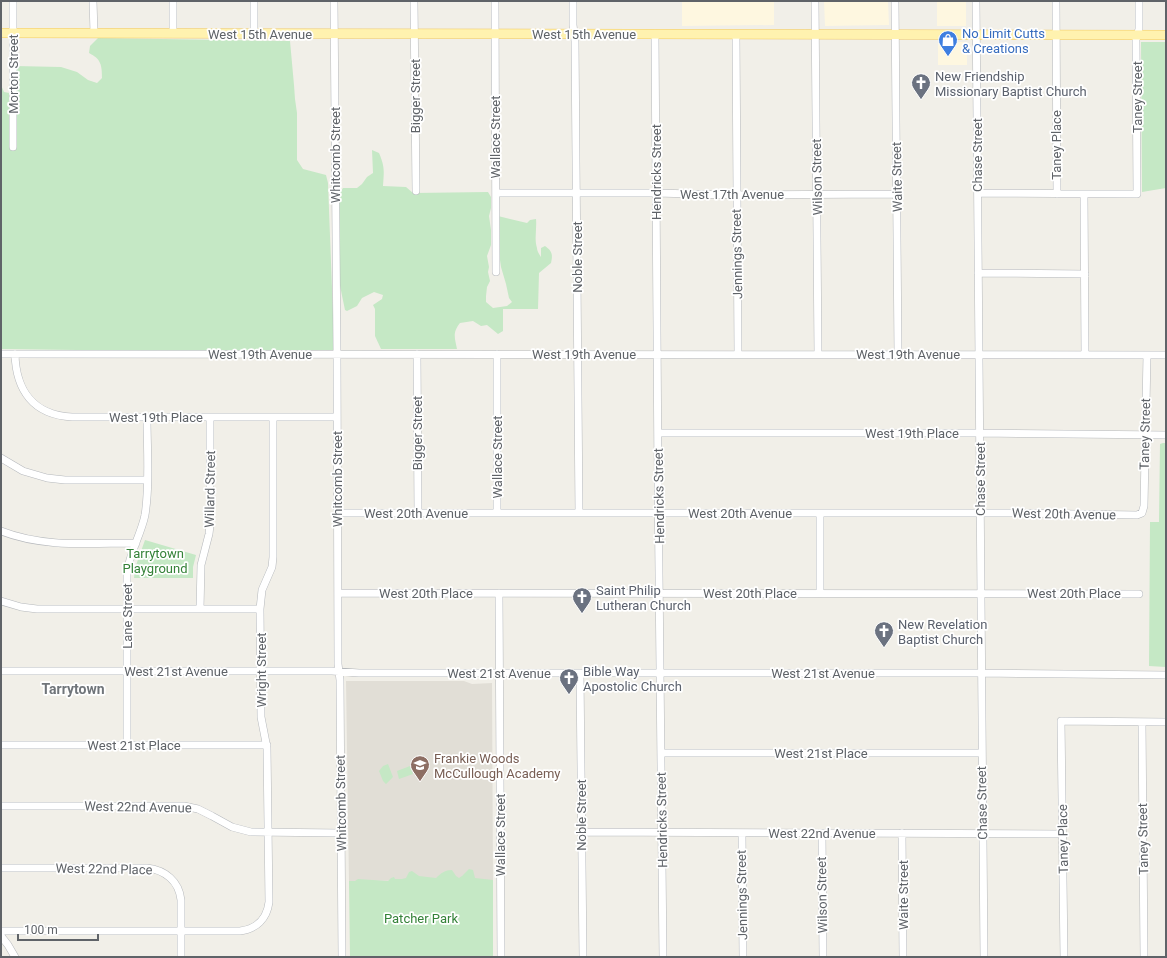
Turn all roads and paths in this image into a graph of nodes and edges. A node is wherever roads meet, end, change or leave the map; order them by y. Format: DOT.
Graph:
graph roads {
  1 [pos="13,1"];
  2 [pos="94,1"];
  3 [pos="173,1"];
  4 [pos="254,1"];
  5 [pos="334,1"];
  6 [pos="414,1"];
  7 [pos="495,1"];
  8 [pos="573,1"];
  9 [pos="815,1"];
  10 [pos="895,1"];
  11 [pos="976,1"];
  12 [pos="1056,1"];
  13 [pos="1139,1"];
  14 [pos="1,33"];
  15 [pos="13,33"];
  16 [pos="94,33"];
  17 [pos="173,33"];
  18 [pos="254,34"];
  19 [pos="334,34"];
  20 [pos="415,34"];
  21 [pos="495,34"];
  22 [pos="574,34"];
  23 [pos="655,34"];
  24 [pos="736,34"];
  25 [pos="816,34"];
  26 [pos="896,35"];
  27 [pos="977,35"];
  28 [pos="1056,35"];
  29 [pos="1138,35"];
  30 [pos="1166,35"];
  31 [pos="13,147"];
  32 [pos="416,191"];
  33 [pos="496,193"];
  34 [pos="576,193"];
  35 [pos="656,193"];
  36 [pos="817,193"];
  37 [pos="978,193"];
  38 [pos="897,194"];
  39 [pos="1057,194"];
  40 [pos="1084,194"];
  41 [pos="736,195"];
  42 [pos="496,272"];
  43 [pos="978,273"];
  44 [pos="1085,274"];
  45 [pos="1,354"];
  46 [pos="15,354"];
  47 [pos="337,354"];
  48 [pos="417,354"];
  49 [pos="497,354"];
  50 [pos="578,354"];
  51 [pos="658,354"];
  52 [pos="738,354"];
  53 [pos="818,354"];
  54 [pos="898,354"];
  55 [pos="979,354"];
  56 [pos="1085,354"];
  57 [pos="1147,355"];
  58 [pos="1166,355"];
  59 [pos="210,416"];
  60 [pos="147,417"];
  61 [pos="273,417"];
  62 [pos="337,417"];
  63 [pos="658,433"];
  64 [pos="979,433"];
  65 [pos="1145,434"];
  66 [pos="1166,435"];
  67 [pos="1,458"];
  68 [pos="147,480"];
  69 [pos="338,513"];
  70 [pos="418,513"];
  71 [pos="498,513"];
  72 [pos="579,513"];
  73 [pos="658,513"];
  74 [pos="820,513"];
  75 [pos="980,513"];
  76 [pos="1142,513"];
  77 [pos="1,531"];
  78 [pos="136,543"];
  79 [pos="338,593"];
  80 [pos="499,593"];
  81 [pos="659,593"];
  82 [pos="820,593"];
  83 [pos="980,593"];
  84 [pos="1139,594"];
  85 [pos="1,601"];
  86 [pos="127,609"];
  87 [pos="200,609"];
  88 [pos="260,609"];
  89 [pos="1,671"];
  90 [pos="127,671"];
  91 [pos="260,671"];
  92 [pos="339,672"];
  93 [pos="499,673"];
  94 [pos="580,673"];
  95 [pos="660,673"];
  96 [pos="981,673"];
  97 [pos="1166,675"];
  98 [pos="1142,722"];
  99 [pos="1166,722"];
  100 [pos="1,745"];
  101 [pos="267,745"];
  102 [pos="127,746"];
  103 [pos="661,753"];
  104 [pos="982,753"];
  105 [pos="1,806"];
  106 [pos="581,832"];
  107 [pos="268,833"];
  108 [pos="341,833"];
  109 [pos="662,833"];
  110 [pos="902,833"];
  111 [pos="983,833"];
  112 [pos="742,834"];
  113 [pos="822,834"];
  114 [pos="1063,834"];
  115 [pos="1,868"];
  116 [pos="1,931"];
  117 [pos="181,931"];
  118 [pos="1,936"];
  119 [pos="15,957"];
  120 [pos="181,957"];
  121 [pos="342,957"];
  122 [pos="501,957"];
  123 [pos="583,957"];
  124 [pos="663,957"];
  125 [pos="743,957"];
  126 [pos="823,957"];
  127 [pos="903,957"];
  128 [pos="984,957"];
  129 [pos="1064,957"];
  130 [pos="1144,957"];
  1 -- 15 [label="street, Morton Street"];
  2 -- 16 [label="street"];
  3 -- 17 [label="street"];
  4 -- 18 [label="street"];
  5 -- 19 [label="street, Whitcomb Street"];
  6 -- 20 [label="street, Bigger Street"];
  7 -- 21 [label="street, Wallace Street"];
  8 -- 22 [label="street, Noble Street"];
  9 -- 25 [label="street, Wilson Street"];
  10 -- 26 [label="street, Waite Street"];
  11 -- 27 [label="street, Chase Street"];
  12 -- 28 [label="street, Taney Place"];
  13 -- 29 [label="street, Taney Street"];
  14 -- 15 [label="main road, West 15th Avenue"];
  15 -- 16 [label="main road, West 15th Avenue"];
  15 -- 31 [label="street, Morton Street"];
  16 -- 17 [label="main road, West 15th Avenue"];
  17 -- 18 [label="main road, West 15th Avenue"];
  18 -- 19 [label="main road, West 15th Avenue"];
  19 -- 20 [label="main road, West 15th Avenue"];
  19 -- 47 [label="street, Whitcomb Street"];
  20 -- 21 [label="main road, West 15th Avenue"];
  20 -- 32 [label="street, Bigger Street"];
  21 -- 22 [label="main road, West 15th Avenue"];
  21 -- 33 [label="street, Wallace Street"];
  22 -- 23 [label="main road, West 15th Avenue"];
  22 -- 34 [label="street, Noble Street"];
  23 -- 24 [label="main road, West 15th Avenue"];
  23 -- 35 [label="street, Hendricks Street"];
  24 -- 25 [label="main road, West 15th Avenue"];
  24 -- 41 [label="street, Jennings Street"];
  25 -- 26 [label="main road, West 15th Avenue"];
  25 -- 36 [label="street, Wilson Street"];
  26 -- 27 [label="main road, West 15th Avenue"];
  26 -- 38 [label="street, Waite Street"];
  27 -- 28 [label="main road, West 15th Avenue"];
  27 -- 37 [label="street, Chase Street"];
  28 -- 29 [label="main road, West 15th Avenue"];
  28 -- 39 [label="street, Taney Place"];
  29 -- 30 [label="main road, West 15th Avenue"];
  29 -- 40 [label="street, Taney Street"];
  33 -- 34 [label="street, West 17th Avenue"];
  33 -- 42 [label="street, Wallace Street"];
  34 -- 35 [label="street, West 17th Avenue"];
  34 -- 50 [label="street, Noble Street"];
  35 -- 41 [label="street, West 17th Avenue"];
  35 -- 51 [label="street, Hendricks Street"];
  36 -- 38 [label="street, West 17th Avenue"];
  36 -- 41 [label="street, West 17th Avenue"];
  36 -- 53 [label="street, Wilson Street"];
  37 -- 39 [label="street"];
  37 -- 43 [label="street, Chase Street"];
  38 -- 54 [label="street, Waite Street"];
  39 -- 40 [label="street"];
  40 -- 44 [label="street"];
  41 -- 52 [label="street, Jennings Street"];
  43 -- 44 [label="street"];
  43 -- 55 [label="street, Chase Street"];
  44 -- 56 [label="street"];
  45 -- 46 [label="street, West 19th Avenue"];
  46 -- 47 [label="street, West 19th Avenue"];
  46 -- 60 [label="street, West 19th Place"];
  47 -- 48 [label="street, West 19th Avenue"];
  47 -- 62 [label="street, Whitcomb Street"];
  48 -- 49 [label="street, West 19th Avenue"];
  48 -- 70 [label="street, Bigger Street"];
  49 -- 50 [label="street, West 19th Avenue"];
  49 -- 71 [label="street, Wallace Street"];
  50 -- 51 [label="street, West 19th Avenue"];
  50 -- 72 [label="street, Noble Street"];
  51 -- 52 [label="street, West 19th Avenue"];
  51 -- 63 [label="street, Hendricks Street"];
  52 -- 53 [label="street, West 19th Avenue"];
  53 -- 54 [label="street, West 19th Avenue"];
  54 -- 55 [label="street, West 19th Avenue"];
  55 -- 56 [label="street, West 19th Avenue"];
  55 -- 64 [label="street, Chase Street"];
  56 -- 57 [label="street, West 19th Avenue"];
  57 -- 58 [label="street, West 19th Avenue"];
  57 -- 65 [label="street, Taney Street"];
  59 -- 60 [label="street, West 19th Place"];
  59 -- 61 [label="street, West 19th Place"];
  59 -- 87 [label="street, Willard Street"];
  60 -- 68 [label="street, Lane Street"];
  61 -- 62 [label="street, West 19th Place"];
  61 -- 88 [label="street, Wright Street"];
  62 -- 69 [label="street, Whitcomb Street"];
  63 -- 64 [label="street, West 19th Place"];
  63 -- 73 [label="street, Hendricks Street"];
  64 -- 65 [label="street, West 19th Place"];
  64 -- 75 [label="street, Chase Street"];
  65 -- 66 [label="street, West 19th Place"];
  65 -- 76 [label="street, Taney Street"];
  67 -- 68 [label="street"];
  68 -- 78 [label="street, Lane Street"];
  69 -- 70 [label="street, West 20th Avenue"];
  69 -- 79 [label="street, Whitcomb Street"];
  70 -- 71 [label="street, West 20th Avenue"];
  71 -- 72 [label="street, West 20th Avenue"];
  72 -- 73 [label="street, West 20th Avenue"];
  73 -- 74 [label="street, West 20th Avenue"];
  73 -- 81 [label="street, Hendricks Street"];
  74 -- 75 [label="street, West 20th Avenue"];
  74 -- 82 [label="street"];
  75 -- 76 [label="street, West 20th Avenue"];
  75 -- 83 [label="street, Chase Street"];
  77 -- 78 [label="street"];
  78 -- 86 [label="street, Lane Street"];
  79 -- 80 [label="street, West 20th Place"];
  79 -- 92 [label="street, Whitcomb Street"];
  80 -- 81 [label="street, West 20th Place"];
  80 -- 93 [label="street, Wallace Street"];
  81 -- 82 [label="street, West 20th Place"];
  81 -- 95 [label="street, Hendricks Street"];
  82 -- 83 [label="street, West 20th Place"];
  83 -- 84 [label="street, West 20th Place"];
  83 -- 96 [label="street, Chase Street"];
  85 -- 86 [label="street"];
  86 -- 87 [label="street"];
  86 -- 90 [label="street, Lane Street"];
  87 -- 88 [label="street"];
  88 -- 91 [label="street, Wright Street"];
  89 -- 90 [label="street, West 21st Avenue"];
  90 -- 91 [label="street, West 21st Avenue"];
  90 -- 102 [label="street, Lane Street"];
  91 -- 92 [label="street, West 21st Avenue"];
  91 -- 101 [label="street, Wright Street"];
  92 -- 93 [label="street, West 21st Avenue"];
  92 -- 108 [label="street, Whitcomb Street"];
  93 -- 94 [label="street, West 21st Avenue"];
  93 -- 122 [label="street, Wallace Street"];
  94 -- 95 [label="street, West 21st Avenue"];
  94 -- 106 [label="street, Noble Street"];
  95 -- 96 [label="street, West 21st Avenue"];
  95 -- 103 [label="street, Hendricks Street"];
  96 -- 97 [label="street, West 21st Avenue"];
  96 -- 104 [label="street, Chase Street"];
  98 -- 99 [label="street"];
  98 -- 114 [label="street, Taney Place"];
  98 -- 130 [label="street, Taney Street"];
  100 -- 102 [label="street, West 21st Place"];
  101 -- 102 [label="street, West 21st Place"];
  101 -- 107 [label="street, Wright Street"];
  103 -- 104 [label="street, West 21st Place"];
  103 -- 109 [label="street, Hendricks Street"];
  104 -- 111 [label="street, Chase Street"];
  105 -- 107 [label="street, West 22nd Avenue"];
  106 -- 109 [label="street, West 22nd Avenue"];
  106 -- 123 [label="street, Noble Street"];
  107 -- 108 [label="street, West 22nd Avenue"];
  107 -- 117 [label="street, Wright Street"];
  108 -- 121 [label="street, Whitcomb Street"];
  109 -- 112 [label="street, West 22nd Avenue"];
  109 -- 124 [label="street, Hendricks Street"];
  110 -- 111 [label="street, West 22nd Avenue"];
  110 -- 113 [label="street, West 22nd Avenue"];
  110 -- 127 [label="street, Waite Street"];
  111 -- 114 [label="street, West 22nd Avenue"];
  111 -- 128 [label="street, Chase Street"];
  112 -- 113 [label="street, West 22nd Avenue"];
  112 -- 125 [label="street, Jennings Street"];
  113 -- 126 [label="street, Wilson Street"];
  114 -- 129 [label="street, Taney Place"];
  115 -- 117 [label="street, West 22nd Place"];
  116 -- 117 [label="street"];
  117 -- 120 [label="street, West 22nd Place"];
  118 -- 119 [label="street"];
}
